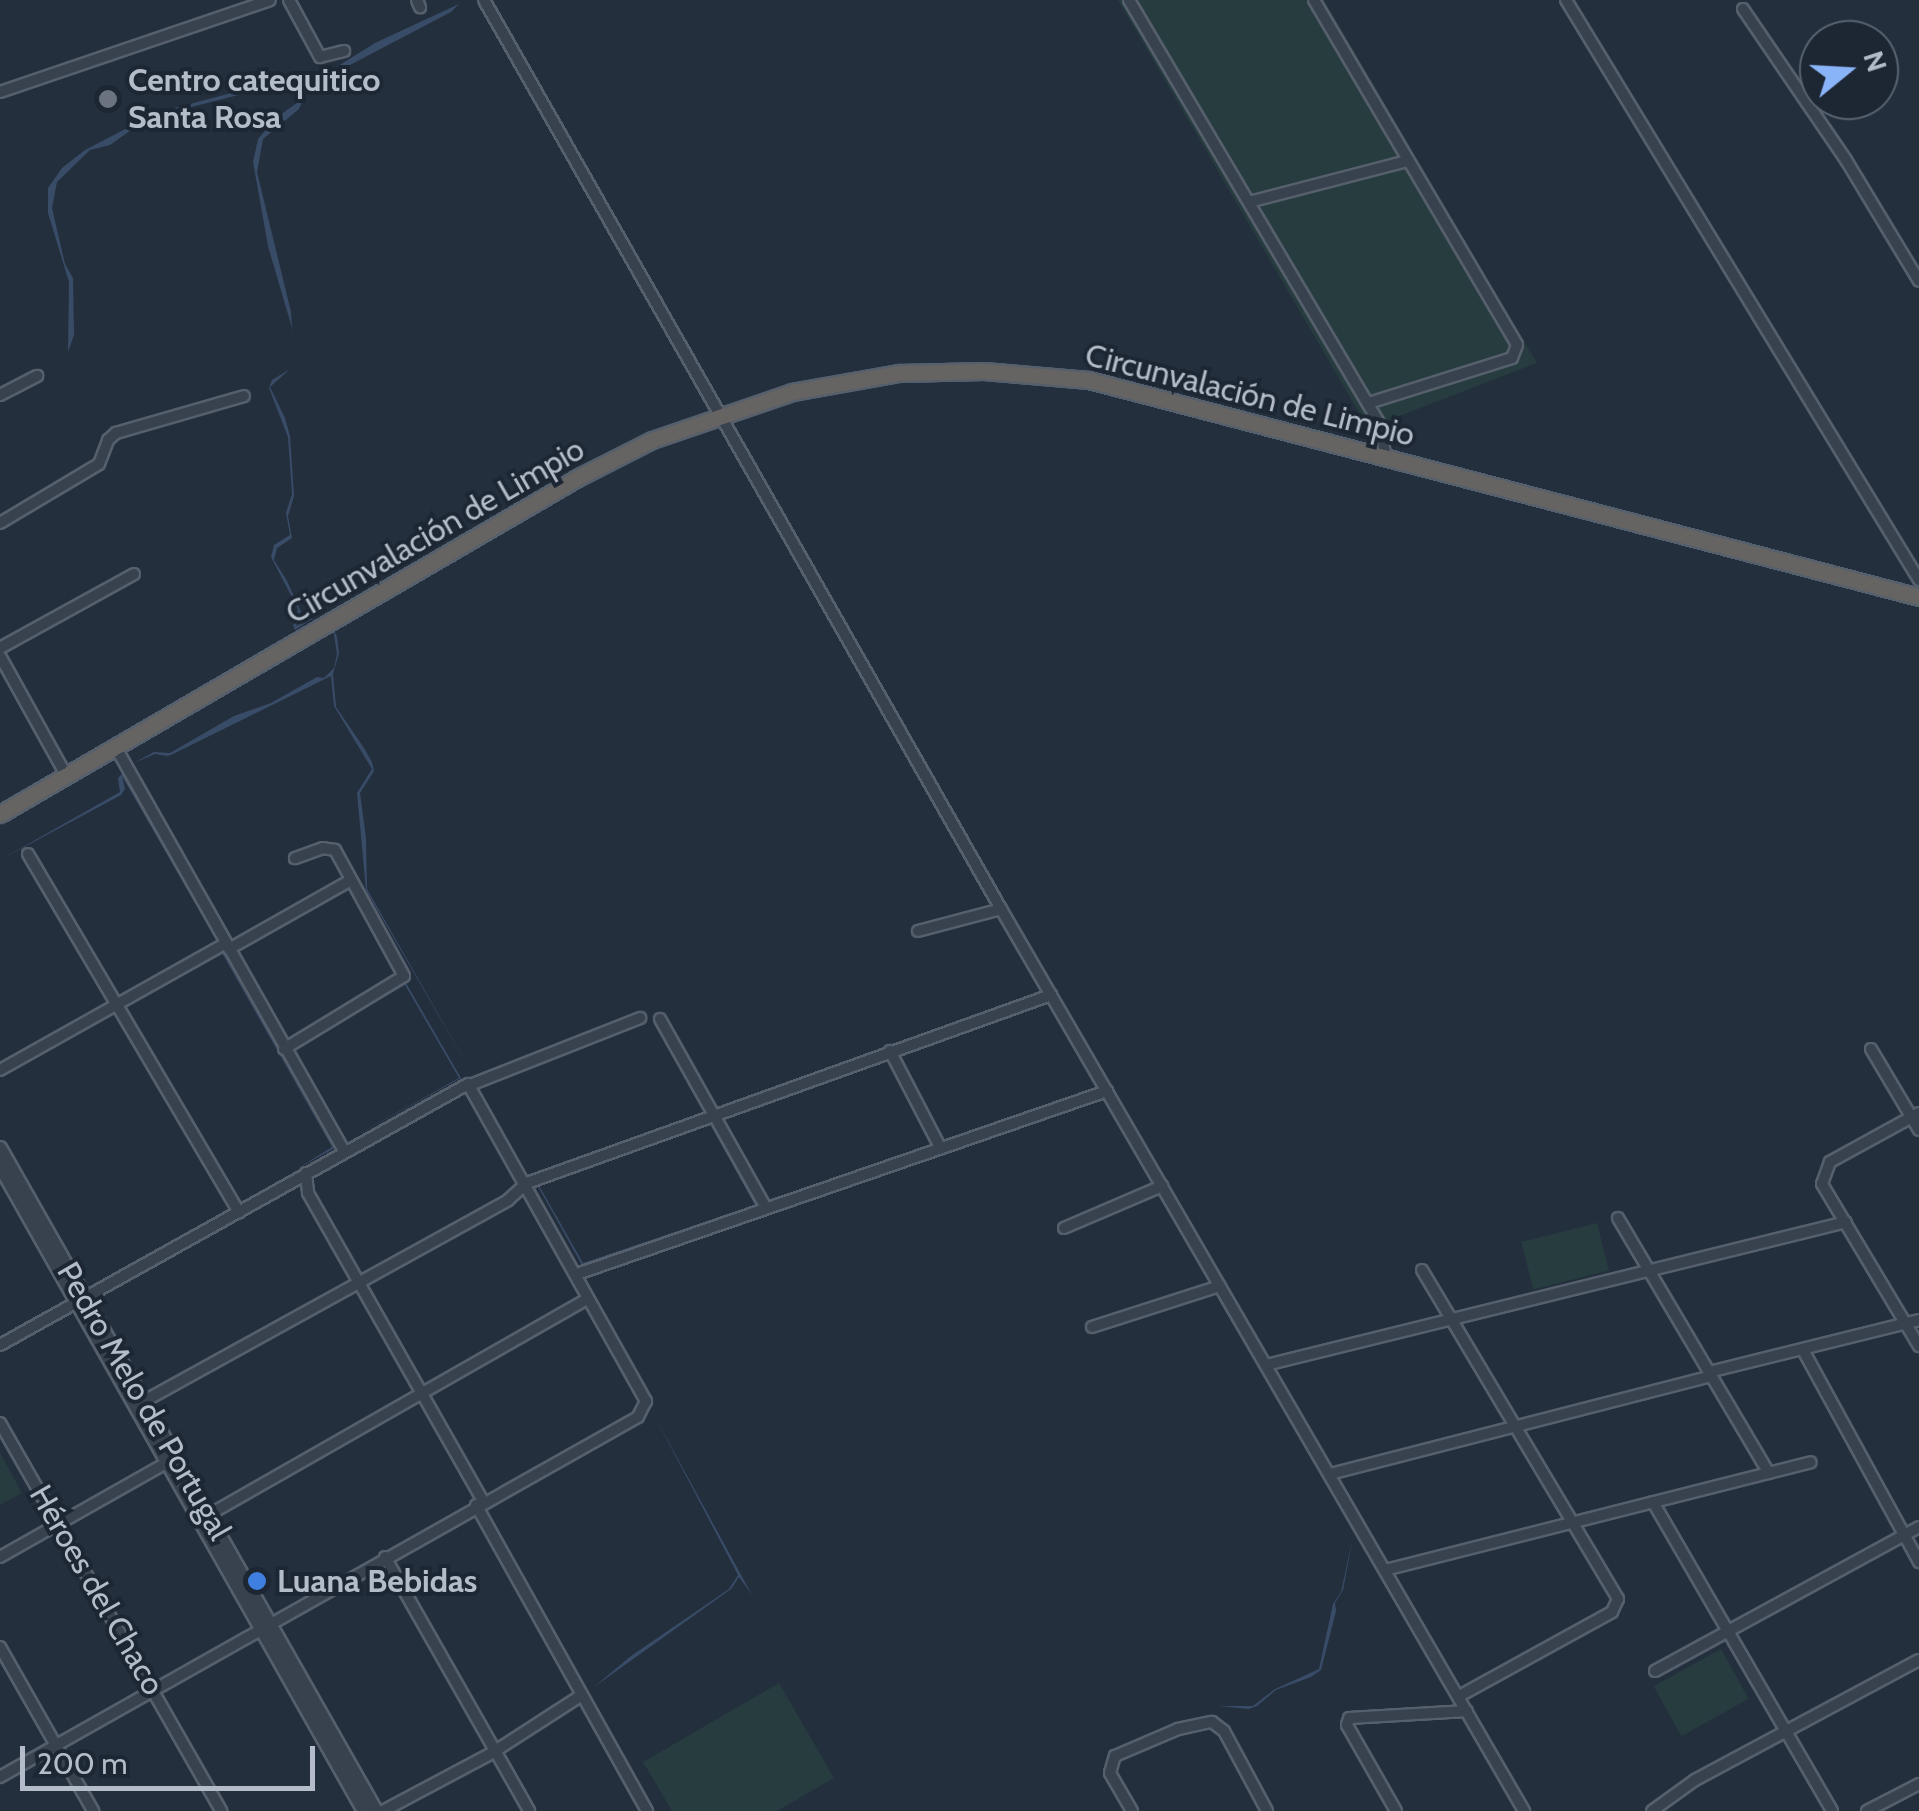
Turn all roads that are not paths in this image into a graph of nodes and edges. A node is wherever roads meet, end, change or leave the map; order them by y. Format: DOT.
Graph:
graph roads {
  1 [pos="270,0"];
  2 [pos="289,0"];
  3 [pos="484,0"];
  4 [pos="1129,0"];
  5 [pos="1314,0"];
  6 [pos="1566,0"];
  7 [pos="1743,9"];
  8 [pos="344,51"];
  9 [pos="0,92"];
  10 [pos="1406,161"];
  11 [pos="1249,202"];
  12 [pos="1919,282"];
  13 [pos="37,376"];
  14 [pos="0,395"];
  15 [pos="244,396"];
  16 [pos="1368,403"];
  17 [pos="720,414"];
  18 [pos="1384,455"];
  19 [pos="0,524"];
  20 [pos="134,574"];
  21 [pos="1918,578"];
  22 [pos="1919,598"];
  23 [pos="0,648"];
  24 [pos="0,656"];
  25 [pos="115,746"];
  26 [pos="67,777"];
  27 [pos="0,814"];
  28 [pos="28,854"];
  29 [pos="295,858"];
  30 [pos="351,880"];
  31 [pos="1001,909"];
  32 [pos="918,931"];
  33 [pos="227,946"];
  34 [pos="1051,995"];
  35 [pos="116,1005"];
  36 [pos="640,1018"];
  37 [pos="660,1018"];
  38 [pos="284,1049"];
  39 [pos="1871,1049"];
  40 [pos="890,1051"];
  41 [pos="0,1070"];
  42 [pos="470,1085"];
  43 [pos="1107,1091"];
  44 [pos="713,1113"];
  45 [pos="1915,1115"];
  46 [pos="1919,1130"];
  47 [pos="0,1148"];
  48 [pos="941,1149"];
  49 [pos="344,1151"];
  50 [pos="0,1166"];
  51 [pos="306,1173"];
  52 [pos="526,1182"];
  53 [pos="1162,1186"];
  54 [pos="766,1208"];
  55 [pos="239,1212"];
  56 [pos="1618,1218"];
  57 [pos="1846,1222"];
  58 [pos="1064,1228"];
  59 [pos="1422,1270"];
  60 [pos="1650,1272"];
  61 [pos="577,1274"];
  62 [pos="359,1283"];
  63 [pos="1220,1286"];
  64 [pos="587,1299"];
  65 [pos="81,1300"];
  66 [pos="1452,1320"];
  67 [pos="1919,1320"];
  68 [pos="1907,1326"];
  69 [pos="1092,1327"];
  70 [pos="0,1345"];
  71 [pos="1919,1346"];
  72 [pos="1803,1350"];
  73 [pos="1266,1365"];
  74 [pos="1710,1374"];
  75 [pos="421,1393"];
  76 [pos="140,1404"];
  77 [pos="0,1422"];
  78 [pos="1516,1427"];
  79 [pos="172,1460"];
  80 [pos="1810,1462"];
  81 [pos="1769,1473"];
  82 [pos="1330,1474"];
  83 [pos="1653,1502"];
  84 [pos="480,1503"];
  85 [pos="204,1517"];
  86 [pos="1573,1522"];
  87 [pos="59,1524"];
  88 [pos="1919,1527"];
  89 [pos="1904,1536"];
  90 [pos="385,1557"];
  91 [pos="0,1558"];
  92 [pos="1919,1562"];
  93 [pos="1385,1570"];
  94 [pos="265,1624"];
  95 [pos="1728,1631"];
  96 [pos="0,1647"];
  97 [pos="1919,1660"];
  98 [pos="1655,1671"];
  99 [pos="154,1690"];
  100 [pos="582,1695"];
  101 [pos="1458,1696"];
  102 [pos="1467,1712"];
  103 [pos="1785,1730"];
  104 [pos="56,1746"];
  105 [pos="495,1751"];
  106 [pos="0,1777"];
  107 [pos="1919,1784"];
  108 [pos="92,1811"];
  109 [pos="220,1811"];
  110 [pos="364,1811"];
  111 [pos="380,1811"];
  112 [pos="530,1811"];
  113 [pos="647,1811"];
  114 [pos="1132,1811"];
  115 [pos="1267,1811"];
  116 [pos="1396,1811"];
  117 [pos="1524,1811"];
  118 [pos="1652,1811"];
  119 [pos="1832,1811"];
  120 [pos="1867,1811"];
  1 -- 9 [label="street"];
  2 -- 8 [label="street"];
  3 -- 17 [label="street"];
  4 -- 11 [label="street"];
  5 -- 10 [label="street"];
  6 -- 21 [label="street"];
  7 -- 12 [label="street"];
  10 -- 11 [label="street"];
  10 -- 16 [label="street"];
  11 -- 16 [label="street"];
  13 -- 14 [label="street"];
  15 -- 19 [label="street"];
  16 -- 18 [label="street"];
  17 -- 18 [label="highway, Circunvalación de Limpio"];
  17 -- 25 [label="highway, Circunvalación de Limpio"];
  17 -- 31 [label="street"];
  18 -- 22 [label="highway, Circunvalación de Limpio"];
  20 -- 23 [label="street"];
  24 -- 26 [label="street"];
  25 -- 26 [label="highway, Circunvalación de Limpio"];
  25 -- 33 [label="street"];
  26 -- 27 [label="highway, Circunvalación de Limpio"];
  28 -- 35 [label="street"];
  29 -- 30 [label="street"];
  30 -- 33 [label="street"];
  30 -- 38 [label="street"];
  31 -- 32 [label="street"];
  31 -- 34 [label="street"];
  33 -- 35 [label="street"];
  33 -- 38 [label="street"];
  34 -- 40 [label="street"];
  34 -- 43 [label="street"];
  35 -- 41 [label="street"];
  35 -- 55 [label="street"];
  36 -- 42 [label="street"];
  37 -- 44 [label="street"];
  38 -- 49 [label="street"];
  39 -- 45 [label="street"];
  40 -- 44 [label="street"];
  40 -- 48 [label="street"];
  42 -- 49 [label="street"];
  42 -- 52 [label="street"];
  43 -- 48 [label="street"];
  43 -- 53 [label="street"];
  44 -- 52 [label="street"];
  44 -- 54 [label="street"];
  45 -- 46 [label="street"];
  45 -- 57 [label="street"];
  47 -- 65 [label="street, Pedro Melo de Portugal"];
  48 -- 54 [label="street"];
  49 -- 51 [label="street"];
  50 -- 65 [label="street, Pedro Melo de Portugal"];
  51 -- 55 [label="street"];
  51 -- 62 [label="street"];
  52 -- 61 [label="street"];
  52 -- 62 [label="street"];
  53 -- 58 [label="street"];
  53 -- 63 [label="street"];
  54 -- 61 [label="street"];
  55 -- 65 [label="street"];
  56 -- 60 [label="street"];
  57 -- 60 [label="street"];
  57 -- 68 [label="street"];
  59 -- 66 [label="street"];
  60 -- 66 [label="street"];
  60 -- 74 [label="street"];
  61 -- 64 [label="street"];
  62 -- 75 [label="street"];
  62 -- 76 [label="street"];
  63 -- 69 [label="street"];
  63 -- 73 [label="street"];
  64 -- 75 [label="street"];
  64 -- 84 [label="street"];
  65 -- 70 [label="street"];
  65 -- 76 [label="street, Pedro Melo de Portugal"];
  66 -- 73 [label="street"];
  66 -- 78 [label="street"];
  67 -- 68 [label="street"];
  68 -- 71 [label="street"];
  68 -- 72 [label="street"];
  72 -- 74 [label="street"];
  72 -- 89 [label="street"];
  73 -- 82 [label="street"];
  74 -- 78 [label="street"];
  74 -- 81 [label="street"];
  75 -- 84 [label="street"];
  75 -- 85 [label="street"];
  76 -- 79 [label="street, Pedro Melo de Portugal"];
  77 -- 87 [label="street, Héroes del Chaco"];
  78 -- 82 [label="street"];
  78 -- 86 [label="street"];
  79 -- 85 [label="street, Pedro Melo de Portugal"];
  79 -- 87 [label="street"];
  80 -- 81 [label="street"];
  81 -- 83 [label="street"];
  82 -- 93 [label="street"];
  83 -- 86 [label="street"];
  83 -- 95 [label="street"];
  84 -- 90 [label="street"];
  84 -- 100 [label="street"];
  85 -- 94 [label="street, Pedro Melo de Portugal"];
  86 -- 93 [label="street"];
  86 -- 101 [label="street"];
  87 -- 91 [label="street"];
  87 -- 99 [label="street, Héroes del Chaco"];
  88 -- 89 [label="street"];
  89 -- 92 [label="street"];
  89 -- 95 [label="street"];
  90 -- 94 [label="street"];
  90 -- 105 [label="street"];
  93 -- 101 [label="street"];
  94 -- 99 [label="street"];
  94 -- 110 [label="street, Pedro Melo de Portugal"];
  94 -- 111 [label="street, Pedro Melo de Portugal"];
  95 -- 98 [label="street"];
  95 -- 103 [label="street"];
  96 -- 104 [label="street"];
  97 -- 103 [label="street"];
  99 -- 104 [label="street"];
  99 -- 109 [label="street, Héroes del Chaco"];
  100 -- 105 [label="street"];
  100 -- 113 [label="street"];
  101 -- 102 [label="street"];
  102 -- 116 [label="street"];
  102 -- 117 [label="street"];
  103 -- 118 [label="street"];
  103 -- 119 [label="street"];
  104 -- 106 [label="street"];
  104 -- 108 [label="street"];
  105 -- 111 [label="street"];
  105 -- 112 [label="street"];
  107 -- 120 [label="street"];
  114 -- 115 [label="street"];
}
